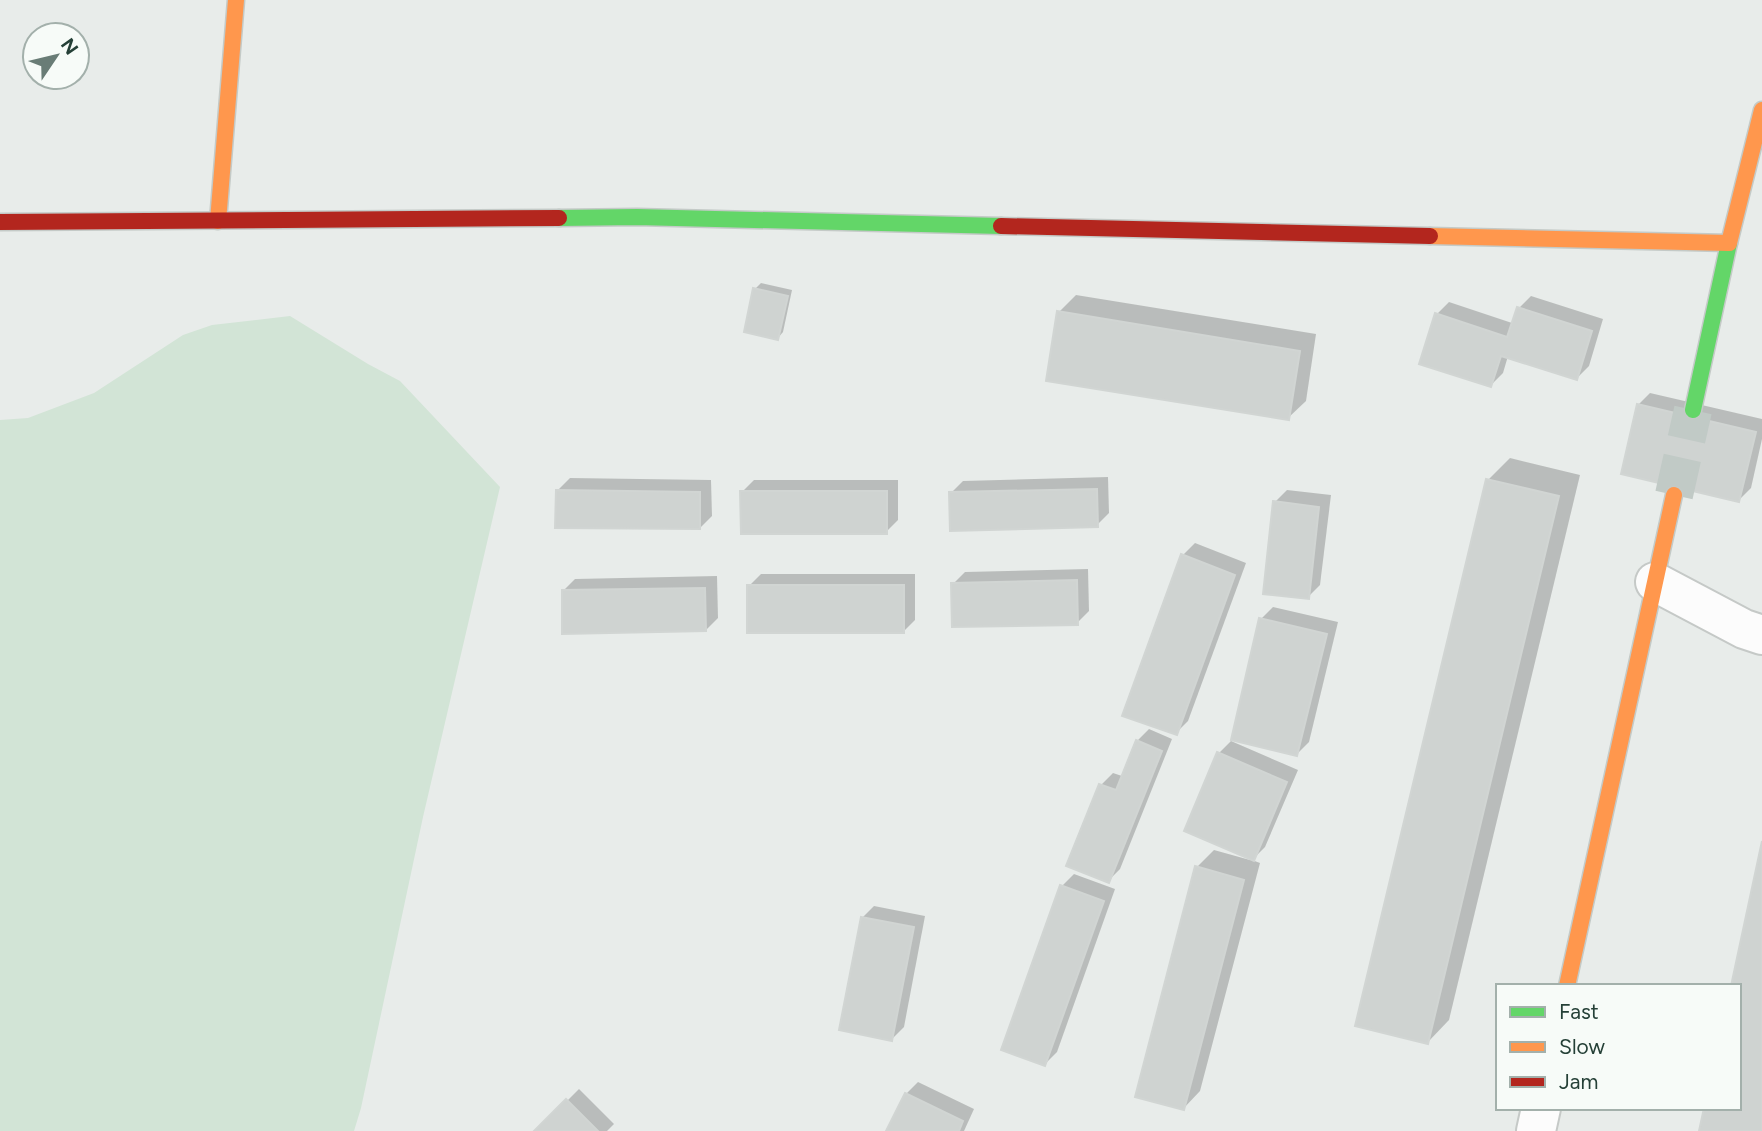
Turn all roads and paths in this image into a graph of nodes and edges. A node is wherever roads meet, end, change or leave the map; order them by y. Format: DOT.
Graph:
graph roads {
  1 [pos="236,0"];
  2 [pos="1762,110"];
  3 [pos="218,220"];
  4 [pos="0,222"];
  5 [pos="1729,243"];
  6 [pos="1693,410"];
  7 [pos="1674,495"];
  8 [pos="1655,582"];
  9 [pos="1762,635"];
  10 [pos="1567,984"];
  11 [pos="1541,1110"];
  12 [pos="1536,1131"];
  1 -- 3 [label="street"];
  2 -- 5 [label="street"];
  3 -- 4 [label="street"];
  3 -- 5 [label="street"];
  5 -- 6 [label="street"];
  7 -- 8 [label="street"];
  8 -- 9 [label="street"];
  8 -- 10 [label="street"];
  11 -- 12 [label="street"];
}
